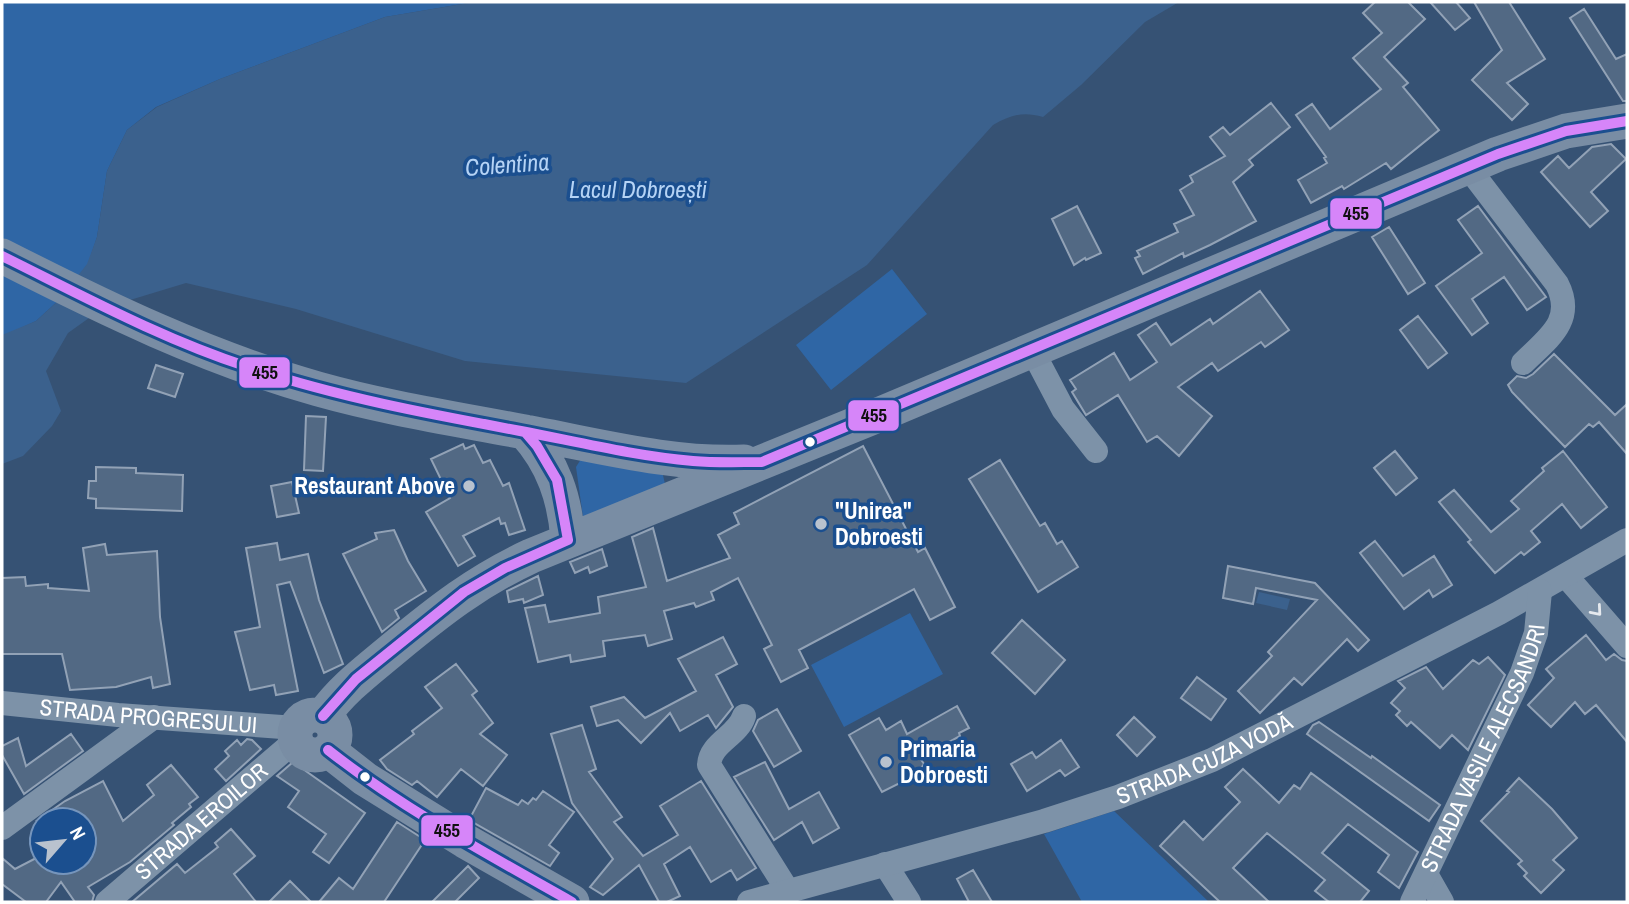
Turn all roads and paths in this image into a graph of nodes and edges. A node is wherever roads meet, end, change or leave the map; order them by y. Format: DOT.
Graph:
graph roads {
  1 [pos="1627,121"];
  2 [pos="1467,166"];
  3 [pos="2,256"];
  4 [pos="1032,350"];
  5 [pos="1523,363"];
  6 [pos="525,432"];
  7 [pos="1096,451"];
  8 [pos="762,462"];
  9 [pos="568,540"];
  10 [pos="1627,540"];
  11 [pos="1566,576"];
  12 [pos="1540,591"];
  13 [pos="1627,646"];
  14 [pos="2,703"];
  15 [pos="744,716"];
  16 [pos="153,717"];
  17 [pos="311,734"];
  18 [pos="2,828"];
  19 [pos="885,864"];
  20 [pos="1426,874"];
  21 [pos="788,891"];
  22 [pos="107,902"];
  23 [pos="572,902"];
  24 [pos="749,902"];
  25 [pos="909,902"];
  26 [pos="1412,902"];
  27 [pos="1442,902"];
  1 -- 2 [label="street"];
  2 -- 4 [label="street"];
  2 -- 5 [label="street"];
  3 -- 6 [label="street"];
  4 -- 7 [label="street"];
  4 -- 8 [label="street"];
  6 -- 8 [label="street"];
  6 -- 9 [label="street"];
  8 -- 9 [label="street"];
  9 -- 17 [label="street"];
  10 -- 11 [label="street, STRADA CUZA VODĂ"];
  11 -- 12 [label="street, STRADA CUZA VODĂ"];
  11 -- 13 [label="street, one-way"];
  12 -- 19 [label="street, STRADA CUZA VODĂ"];
  12 -- 20 [label="street, STRADA VASILE ALECSANDRI"];
  14 -- 16 [label="street, STRADA PROGRESULUI"];
  15 -- 21 [label="street"];
  16 -- 17 [label="street, STRADA PROGRESULUI"];
  16 -- 18 [label="street"];
  17 -- 22 [label="street, STRADA EROILOR"];
  17 -- 23 [label="street"];
  19 -- 21 [label="street, STRADA CUZA VODĂ"];
  19 -- 25 [label="street"];
  20 -- 26 [label="street, STRADA VASILE ALECSANDRI"];
  20 -- 27 [label="street"];
  21 -- 24 [label="street, STRADA CUZA VODĂ"];
}
